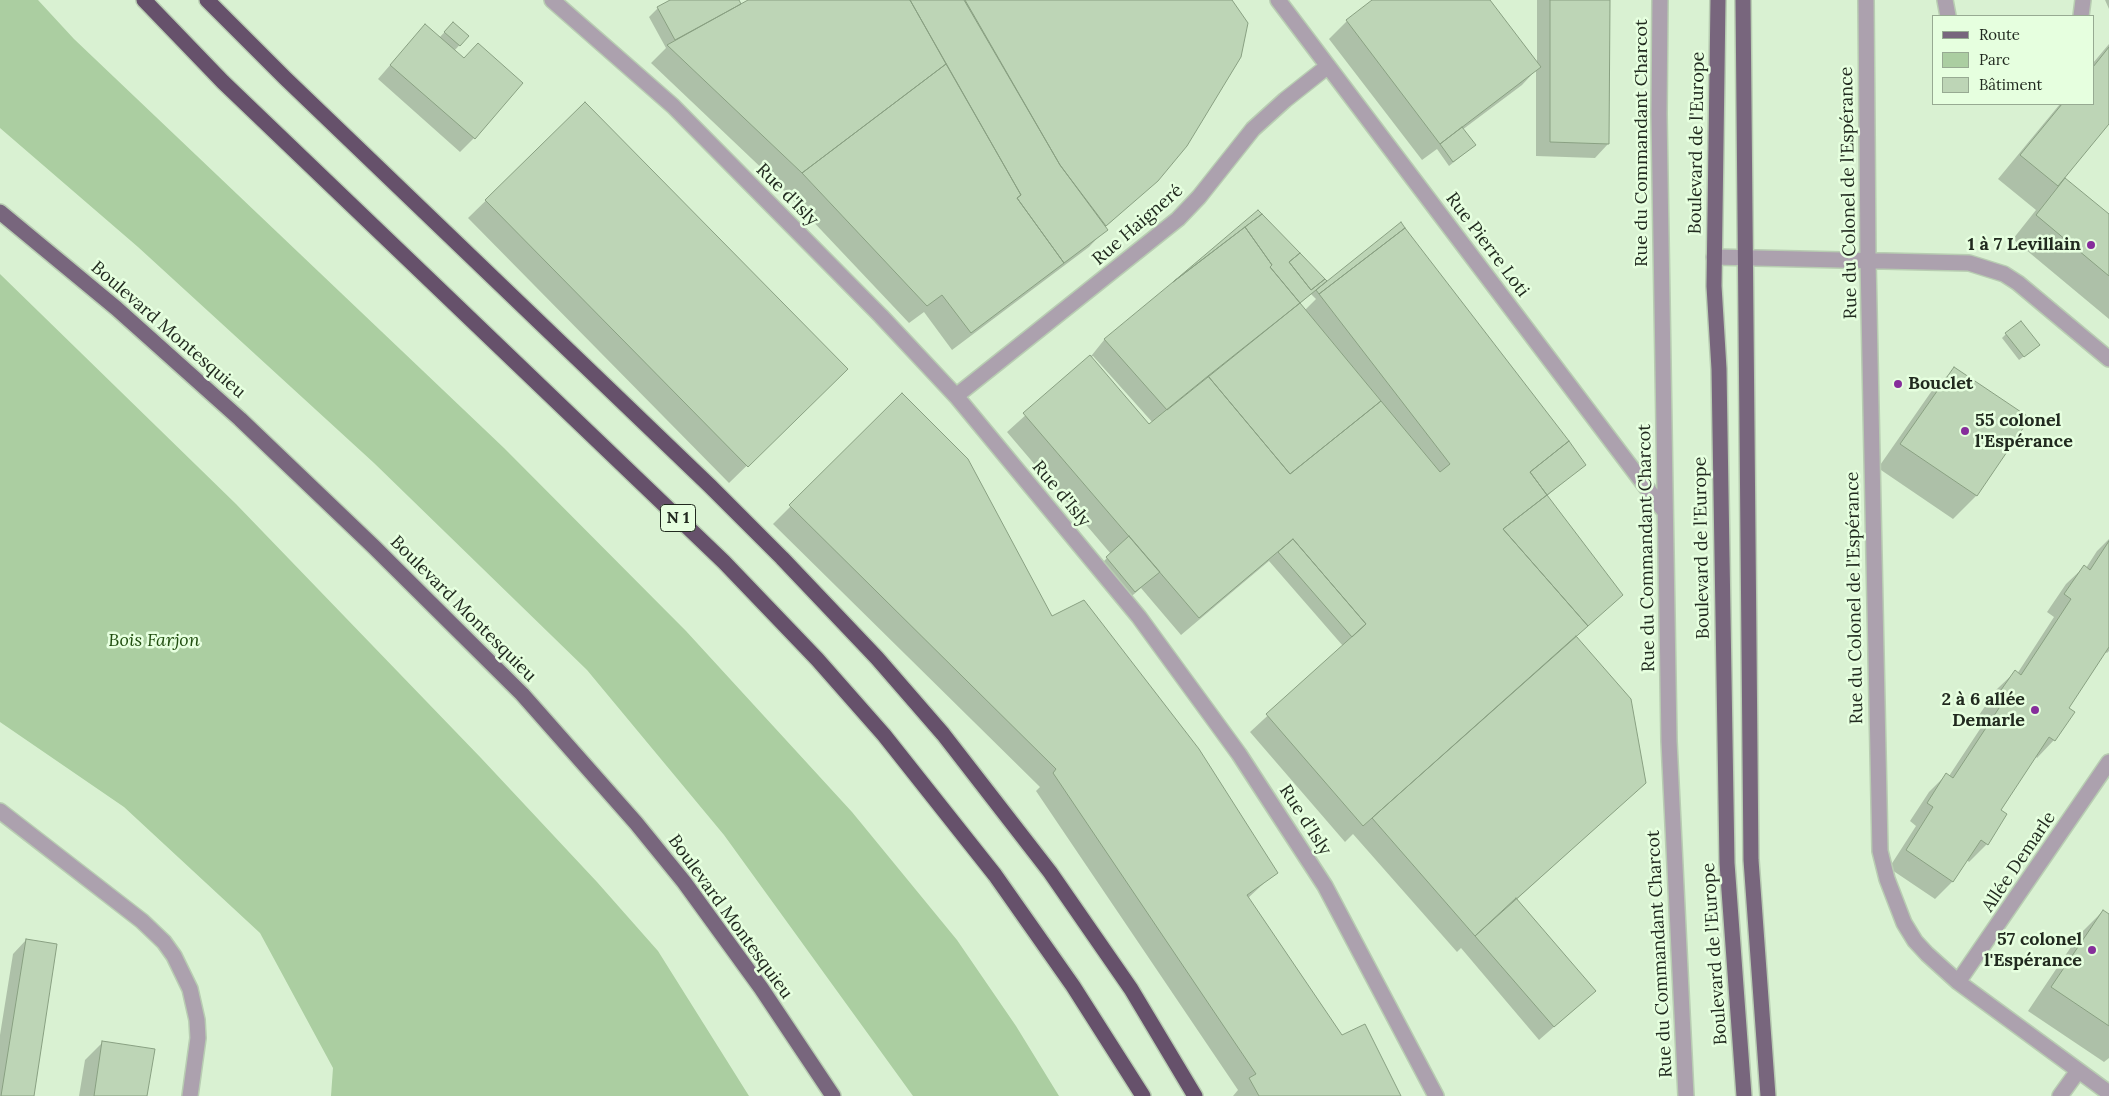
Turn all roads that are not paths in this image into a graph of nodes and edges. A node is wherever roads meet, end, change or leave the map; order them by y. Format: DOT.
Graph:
graph roads {
  1 [pos="144,0"];
  2 [pos="207,0"];
  3 [pos="552,0"];
  4 [pos="1278,0"];
  5 [pos="1660,0"];
  6 [pos="1718,0"];
  7 [pos="1743,0"];
  8 [pos="1866,0"];
  9 [pos="1945,0"];
  10 [pos="2084,0"];
  11 [pos="1948,15"];
  12 [pos="2081,15"];
  13 [pos="1328,66"];
  14 [pos="0,212"];
  15 [pos="1714,256"];
  16 [pos="1744,257"];
  17 [pos="1868,260"];
  18 [pos="2109,359"];
  19 [pos="956,396"];
  20 [pos="1665,512"];
  21 [pos="2109,762"];
  22 [pos="0,811"];
  23 [pos="1958,982"];
  24 [pos="2078,1071"];
  25 [pos="2109,1093"];
  26 [pos="190,1096"];
  27 [pos="833,1096"];
  28 [pos="1143,1096"];
  29 [pos="1195,1096"];
  30 [pos="1436,1096"];
  31 [pos="1686,1096"];
  32 [pos="1744,1096"];
  33 [pos="1768,1096"];
  34 [pos="2060,1096"];
  1 -- 28 [label="highway, N 1"];
  2 -- 29 [label="highway, N 1"];
  3 -- 19 [label="street, Rue d'Isly"];
  4 -- 13 [label="street, Rue Pierre Loti"];
  5 -- 20 [label="street, Rue du Commandant Charcot"];
  6 -- 15 [label="main road, Boulevard de l'Europe"];
  7 -- 16 [label="main road"];
  8 -- 17 [label="street, Rue du Colonel de l'Espérance"];
  9 -- 11 [label="street"];
  10 -- 12 [label="street"];
  13 -- 19 [label="street, Rue Haigneré"];
  13 -- 20 [label="street, Rue Pierre Loti"];
  14 -- 27 [label="main road, Boulevard Montesquieu"];
  15 -- 16 [label="street"];
  15 -- 32 [label="main road, Boulevard de l'Europe"];
  16 -- 17 [label="street"];
  16 -- 33 [label="main road"];
  17 -- 18 [label="street"];
  17 -- 23 [label="street, Rue du Colonel de l'Espérance"];
  19 -- 30 [label="street, Rue d'Isly"];
  20 -- 31 [label="street, Rue du Commandant Charcot"];
  21 -- 23 [label="street, Allée Demarle"];
  22 -- 26 [label="street"];
  23 -- 24 [label="street, Rue du Colonel de l'Espérance"];
  24 -- 25 [label="street, Rue du Colonel de l'Espérance"];
  24 -- 34 [label="street"];
}
